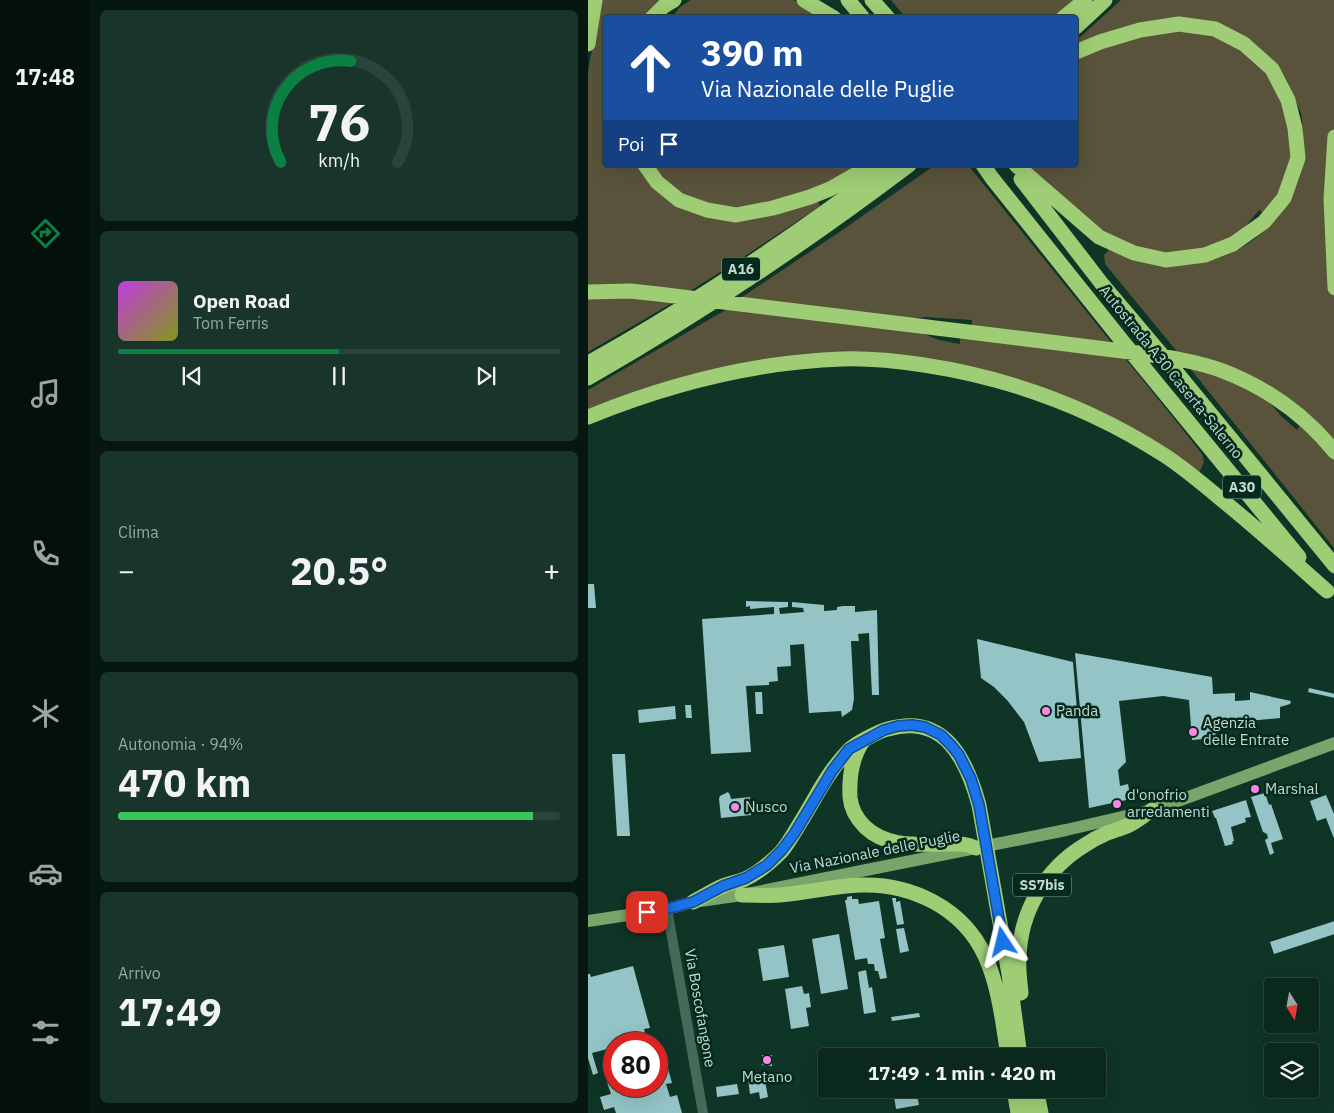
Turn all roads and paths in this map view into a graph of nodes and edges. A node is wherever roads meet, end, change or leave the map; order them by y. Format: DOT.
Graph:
graph roads {
  1 [pos="595,0"];
  2 [pos="674,0"];
  3 [pos="804,0"];
  4 [pos="848,0"];
  5 [pos="872,0"];
  6 [pos="1086,0"];
  7 [pos="1105,0"];
  8 [pos="655,15"];
  9 [pos="829,15"];
  10 [pos="860,15"];
  11 [pos="885,15"];
  12 [pos="1066,15"];
  13 [pos="1070,15"];
  14 [pos="1078,25"];
  15 [pos="588,44"];
  16 [pos="1078,51"];
  17 [pos="1334,137"];
  18 [pos="646,167"];
  19 [pos="868,167"];
  20 [pos="886,167"];
  21 [pos="906,167"];
  22 [pos="919,167"];
  23 [pos="984,167"];
  24 [pos="1013,167"];
  25 [pos="1018,167"];
  26 [pos="808,239"];
  27 [pos="1334,288"];
  28 [pos="588,292"];
  29 [pos="588,363"];
  30 [pos="588,378"];
  31 [pos="588,417"];
  32 [pos="1334,452"];
  33 [pos="1334,566"];
  34 [pos="1331,595"];
  35 [pos="863,741"];
  36 [pos="1334,743"];
  37 [pos="1152,810"];
  38 [pos="976,848"];
  39 [pos="742,895"];
  40 [pos="693,902"];
  41 [pos="666,909"];
  42 [pos="588,920"];
  43 [pos="1009,974"];
  44 [pos="1022,1017"];
  45 [pos="1007,1048"];
  46 [pos="1019,1048"];
  47 [pos="1028,1048"];
  48 [pos="1020,1098"];
  49 [pos="1027,1098"];
  50 [pos="1033,1098"];
  51 [pos="1029,1112"];
  52 [pos="703,1113"];
  1 -- 15 [label="highway"];
  2 -- 8 [label="highway"];
  3 -- 9 [label="highway"];
  4 -- 10 [label="highway"];
  5 -- 11 [label="highway"];
  6 -- 12 [label="highway"];
  6 -- 13 [label="highway"];
  7 -- 14 [label="highway"];
  16 -- 25 [label="highway"];
  17 -- 27 [label="highway"];
  18 -- 19 [label="highway"];
  20 -- 29 [label="highway, A16"];
  21 -- 26 [label="highway, A16"];
  22 -- 26 [label="highway"];
  23 -- 34 [label="highway, Autostrada A30 Caserta-Salerno / A30"];
  24 -- 33 [label="highway, Autostrada A30 Caserta-Salerno / A30"];
  26 -- 30 [label="highway, A16"];
  28 -- 32 [label="highway"];
  31 -- 34 [label="highway"];
  35 -- 38 [label="highway, SS7bis"];
  35 -- 40 [label="highway, SS7bis"];
  35 -- 43 [label="highway, SS7bis"];
  36 -- 37 [label="main road, Via Nazionale delle Puglie / SS7bis"];
  37 -- 38 [label="main road, Via Nazionale delle Puglie / SS7bis"];
  37 -- 44 [label="highway, SS7bis"];
  38 -- 39 [label="main road, Via Nazionale delle Puglie / SS7bis"];
  39 -- 40 [label="main road, Via Nazionale delle Puglie / SS7bis"];
  39 -- 45 [label="highway, SS7bis"];
  40 -- 41 [label="main road, Via Nazionale delle Puglie / SS7bis"];
  41 -- 42 [label="main road, Via Nazionale delle Puglie / SS7bis"];
  41 -- 52 [label="street, Via Boscofangone"];
  43 -- 44 [label="highway, SS7bis"];
  43 -- 46 [label="highway, SS7bis"];
  44 -- 47 [label="highway, SS7bis"];
  48 -- 51 [label="highway"];
  49 -- 51 [label="highway"];
  50 -- 51 [label="highway"];
}
